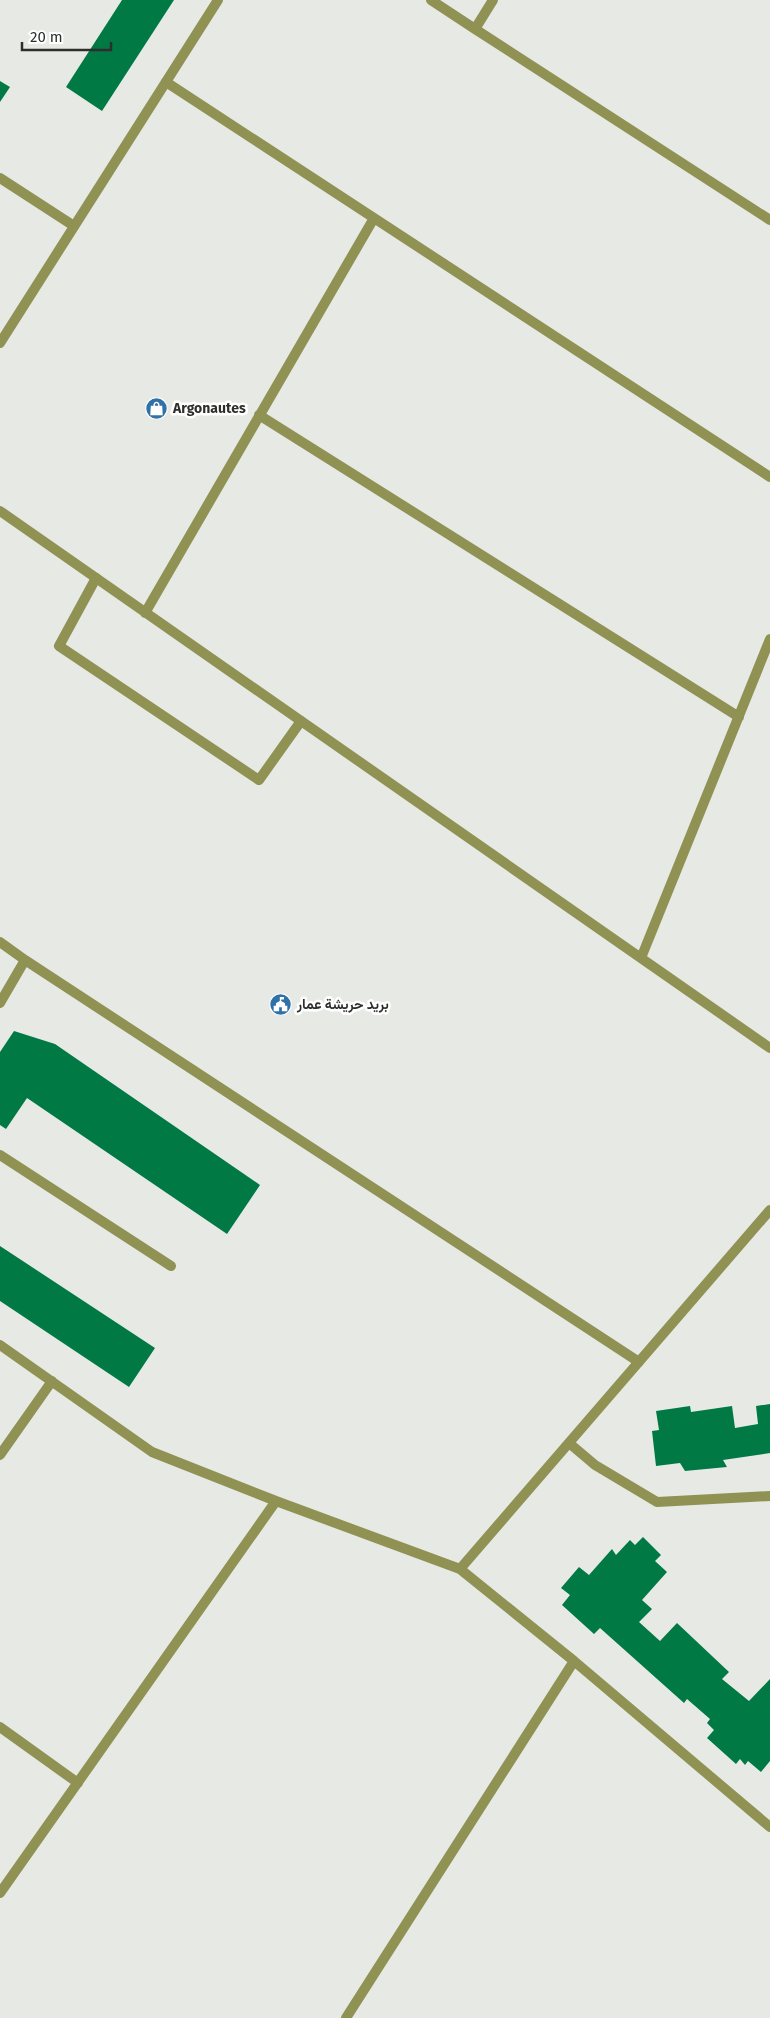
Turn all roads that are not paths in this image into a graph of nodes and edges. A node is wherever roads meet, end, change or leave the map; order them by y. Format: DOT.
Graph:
graph roads {
  1 [pos="218,0"];
  2 [pos="431,0"];
  3 [pos="493,0"];
  4 [pos="475,29"];
  5 [pos="166,82"];
  6 [pos="0,178"];
  7 [pos="374,218"];
  8 [pos="770,220"];
  9 [pos="74,226"];
  10 [pos="0,344"];
  11 [pos="260,415"];
  12 [pos="770,477"];
  13 [pos="0,511"];
  14 [pos="96,578"];
  15 [pos="145,613"];
  16 [pos="770,639"];
  17 [pos="739,717"];
  18 [pos="301,721"];
  19 [pos="0,942"];
  20 [pos="641,958"];
  21 [pos="25,960"];
  22 [pos="0,1003"];
  23 [pos="770,1048"];
  24 [pos="0,1155"];
  25 [pos="770,1210"];
  26 [pos="171,1266"];
  27 [pos="0,1345"];
  28 [pos="638,1362"];
  29 [pos="52,1381"];
  30 [pos="569,1443"];
  31 [pos="0,1455"];
  32 [pos="770,1496"];
  33 [pos="276,1501"];
  34 [pos="460,1569"];
  35 [pos="574,1662"];
  36 [pos="0,1728"];
  37 [pos="78,1783"];
  38 [pos="770,1827"];
  39 [pos="0,1893"];
  40 [pos="346,2018"];
  1 -- 5 [label="street"];
  2 -- 4 [label="street"];
  3 -- 4 [label="street"];
  4 -- 8 [label="street"];
  5 -- 7 [label="street"];
  5 -- 9 [label="street"];
  6 -- 9 [label="street"];
  7 -- 11 [label="street"];
  7 -- 12 [label="street"];
  9 -- 10 [label="street"];
  11 -- 15 [label="street"];
  11 -- 17 [label="street"];
  13 -- 14 [label="street"];
  14 -- 15 [label="street"];
  14 -- 18 [label="street"];
  15 -- 18 [label="street"];
  16 -- 17 [label="street"];
  17 -- 20 [label="street"];
  18 -- 20 [label="street"];
  19 -- 21 [label="street"];
  20 -- 23 [label="street"];
  21 -- 22 [label="street"];
  21 -- 28 [label="street"];
  24 -- 26 [label="street"];
  25 -- 28 [label="street"];
  27 -- 29 [label="street"];
  28 -- 30 [label="street"];
  29 -- 31 [label="street"];
  29 -- 33 [label="street"];
  30 -- 32 [label="street"];
  30 -- 34 [label="street"];
  33 -- 34 [label="street"];
  33 -- 37 [label="street"];
  34 -- 35 [label="street"];
  35 -- 38 [label="street"];
  35 -- 40 [label="street"];
  36 -- 37 [label="street"];
  37 -- 39 [label="street"];
}
